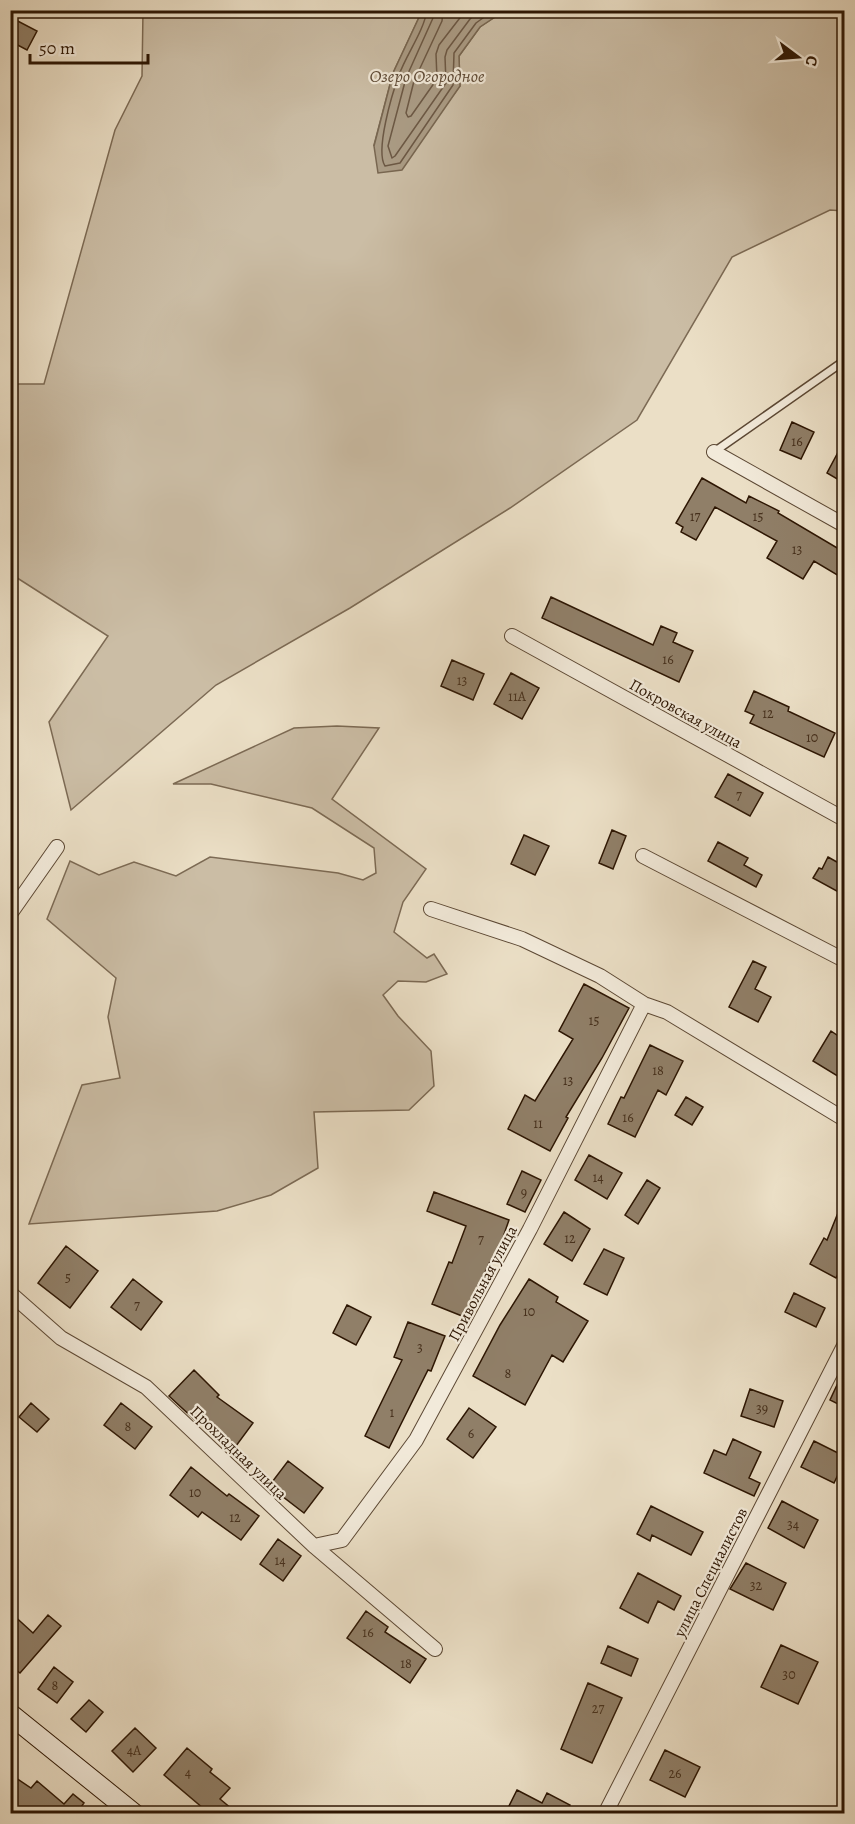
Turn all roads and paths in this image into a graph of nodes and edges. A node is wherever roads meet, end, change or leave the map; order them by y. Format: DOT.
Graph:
graph roads {
  1 [pos="844,361"];
  2 [pos="714,452"];
  3 [pos="844,525"];
  4 [pos="512,636"];
  5 [pos="844,819"];
  6 [pos="57,847"];
  7 [pos="643,856"];
  8 [pos="431,909"];
  9 [pos="10,914"];
  10 [pos="844,960"];
  11 [pos="644,1004"];
  12 [pos="844,1119"];
  13 [pos="10,1293"];
  14 [pos="844,1346"];
  15 [pos="314,1546"];
  16 [pos="435,1649"];
  17 [pos="10,1714"];
  18 [pos="135,1814"];
  19 [pos="605,1814"];
  1 -- 2 [label="lane"];
  2 -- 3 [label="street"];
  4 -- 5 [label="street, Покровская улица"];
  6 -- 9 [label="street"];
  7 -- 10 [label="street"];
  8 -- 11 [label="street"];
  11 -- 12 [label="street"];
  11 -- 15 [label="street, Привольная улица"];
  13 -- 15 [label="street, Прохладная улица"];
  14 -- 19 [label="street, улица Специалистов"];
  15 -- 16 [label="street, Прохладная улица"];
  17 -- 18 [label="street"];
}
